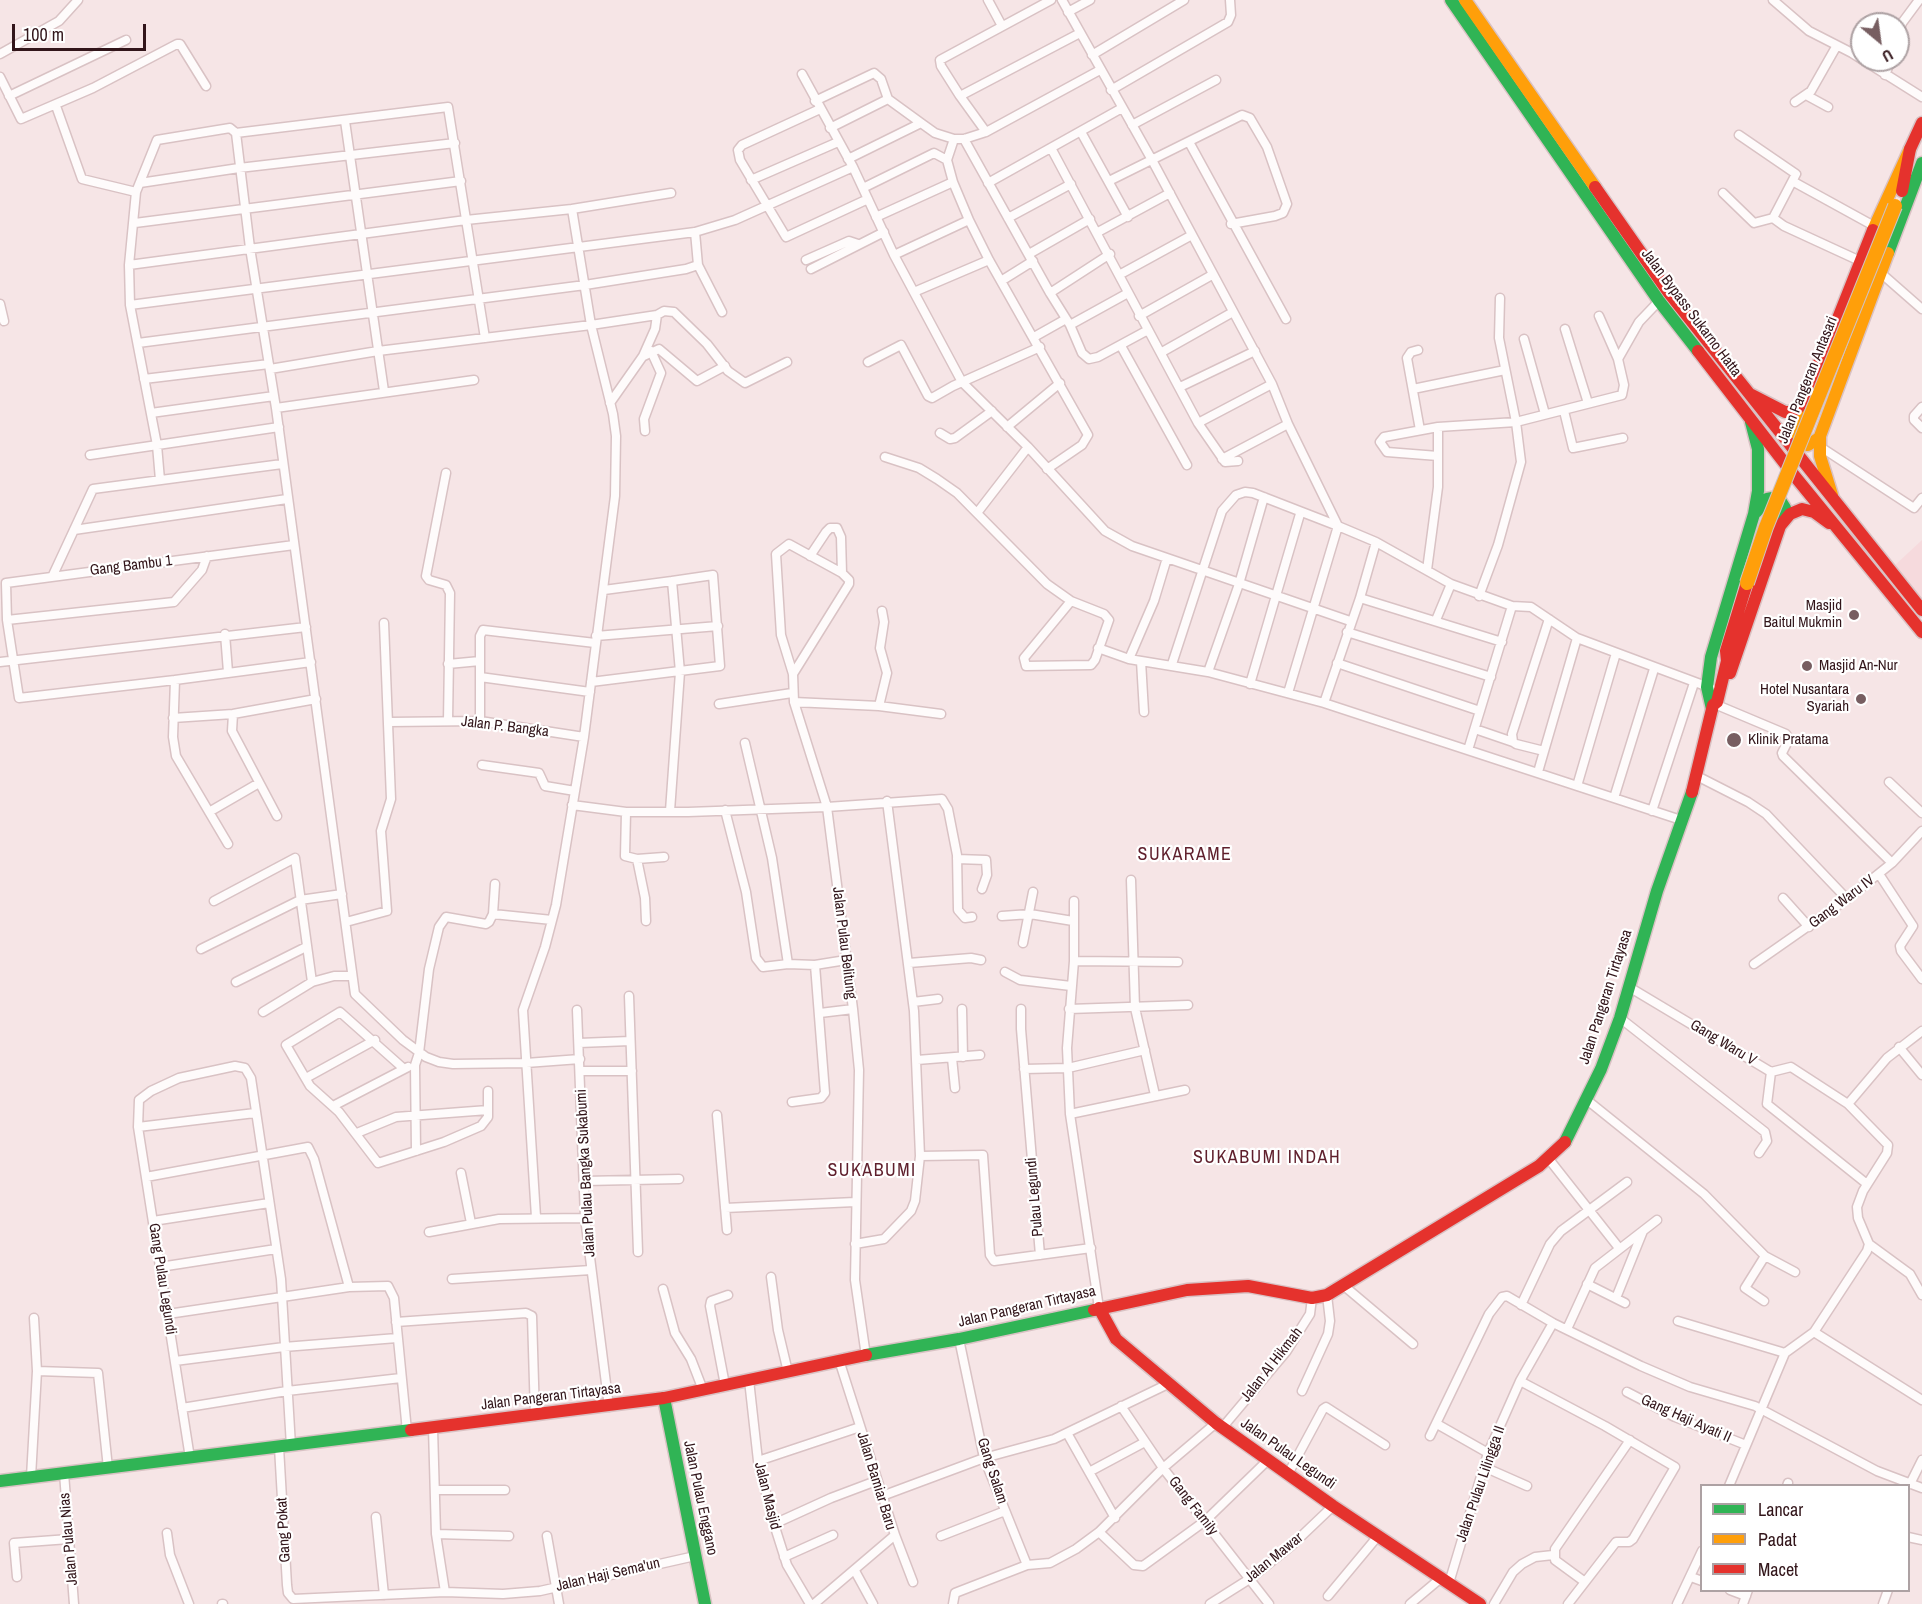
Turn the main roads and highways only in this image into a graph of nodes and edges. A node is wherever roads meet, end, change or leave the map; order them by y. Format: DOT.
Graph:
graph roads {
  1 [pos="1451,0"];
  2 [pos="1466,0"];
  3 [pos="1516,84"];
  4 [pos="1531,105"];
  5 [pos="1922,123"];
  6 [pos="1910,149"];
  7 [pos="1922,161"];
  8 [pos="1902,191"];
  9 [pos="1746,392"];
  10 [pos="1799,407"];
  11 [pos="1748,415"];
  12 [pos="1819,442"];
  13 [pos="1835,502"];
  14 [pos="1754,514"];
  15 [pos="1780,526"];
  16 [pos="1839,528"];
  17 [pos="1747,583"];
  18 [pos="1922,610"];
  19 [pos="1922,632"];
  20 [pos="1726,651"];
  21 [pos="1705,687"];
  22 [pos="1714,707"];
  23 [pos="1099,1308"];
  24 [pos="664,1398"];
  25 [pos="0,1481"];
  26 [pos="705,1604"];
  27 [pos="1480,1604"];
  1 -- 3 [label="main road, Jalan Bypass Sukarno Hatta"];
  2 -- 3 [label="main road, Jalan Bypass Sukarno Hatta"];
  3 -- 4 [label="main road, Jalan Bypass Sukarno Hatta"];
  4 -- 9 [label="main road, Jalan Bypass Sukarno Hatta"];
  4 -- 11 [label="main road, Jalan Bypass Sukarno Hatta"];
  5 -- 6 [label="main road, Jalan Pangeran Antasari"];
  6 -- 8 [label="main road, Jalan Pangeran Antasari"];
  6 -- 10 [label="main road, Jalan Pangeran Antasari"];
  7 -- 8 [label="main road, Jalan Pangeran Antasari"];
  7 -- 12 [label="main road, Jalan Pangeran Antasari"];
  8 -- 17 [label="main road, Jalan Pangeran Antasari, bridge"];
  9 -- 10 [label="main road, Jalan Pangeran Antasari"];
  9 -- 13 [label="main road, Jalan Bypass Sukarno Hatta"];
  10 -- 12 [label="main road"];
  11 -- 14 [label="main road, Jalan Pangeran Tirtayasa"];
  11 -- 16 [label="main road, Jalan Bypass Sukarno Hatta"];
  12 -- 13 [label="main road"];
  13 -- 18 [label="main road, Jalan Bypass Sukarno Hatta"];
  14 -- 15 [label="main road"];
  14 -- 21 [label="main road, Jalan Pangeran Tirtayasa"];
  15 -- 16 [label="main road"];
  15 -- 22 [label="main road, Jalan Pangeran Tirtayasa"];
  16 -- 19 [label="main road, Jalan Bypass Sukarno Hatta"];
  17 -- 20 [label="main road, Jalan Pangeran Tirtayasa"];
  20 -- 21 [label="main road, Jalan Pangeran Tirtayasa"];
  20 -- 22 [label="main road, Jalan Pangeran Tirtayasa"];
  21 -- 22 [label="main road, Jalan Pangeran Tirtayasa"];
  22 -- 23 [label="main road, Jalan Pangeran Tirtayasa"];
  23 -- 24 [label="main road, Jalan Pangeran Tirtayasa"];
  23 -- 27 [label="main road, Jalan Pulau Legundi"];
  24 -- 25 [label="main road, Jalan Pangeran Tirtayasa"];
  24 -- 26 [label="main road, Jalan Pulau Enggano"];
}
